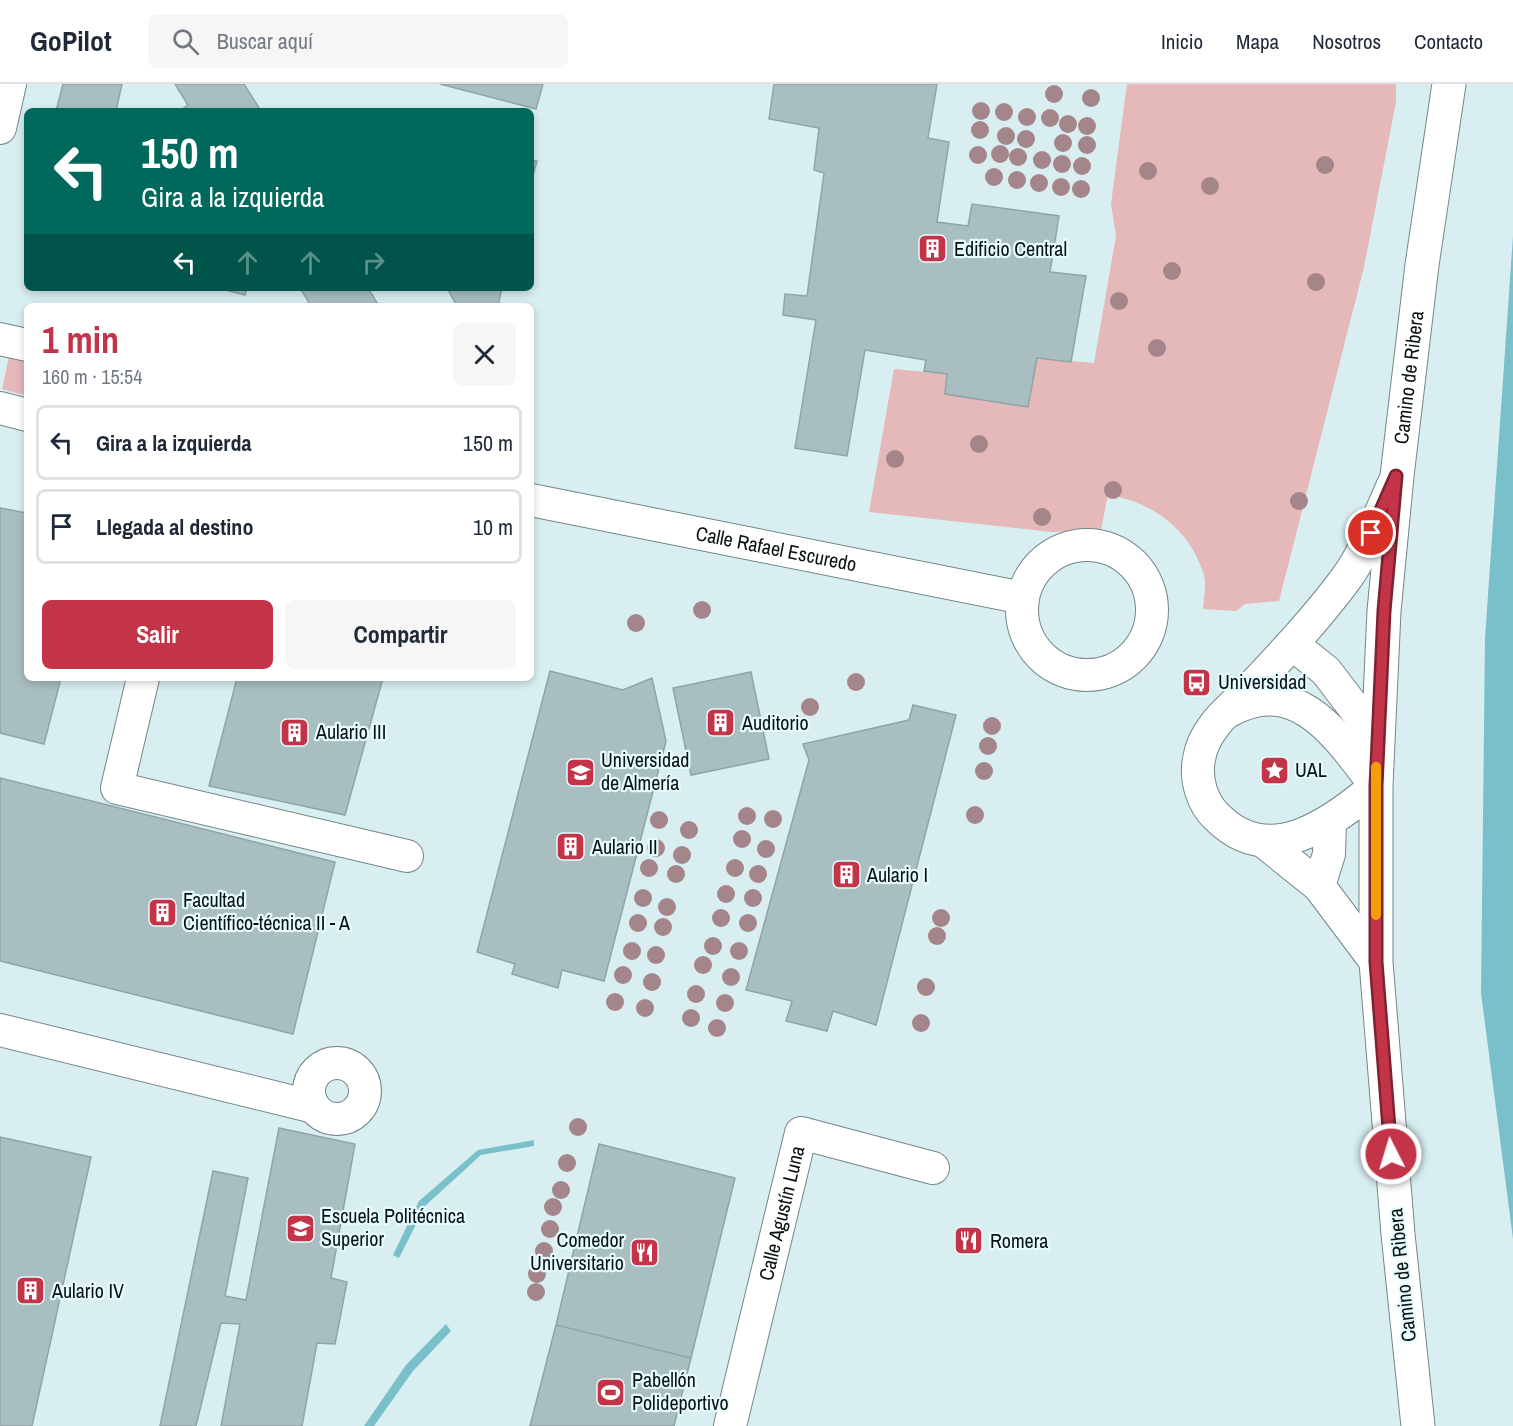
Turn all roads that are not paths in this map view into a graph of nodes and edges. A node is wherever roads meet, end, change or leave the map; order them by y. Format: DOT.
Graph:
graph roads {
  1 [pos="10,84"];
  2 [pos="1449,84"];
  3 [pos="0,128"];
  4 [pos="0,339"];
  5 [pos="24,344"];
  6 [pos="0,408"];
  7 [pos="24,414"];
  8 [pos="1396,476"];
  9 [pos="534,501"];
  10 [pos="1023,598"];
  11 [pos="1292,644"];
  12 [pos="143,681"];
  13 [pos="1229,711"];
  14 [pos="1377,738"];
  15 [pos="1376,786"];
  16 [pos="1330,822"];
  17 [pos="1263,841"];
  18 [pos="407,856"];
  19 [pos="1319,886"];
  20 [pos="1376,962"];
  21 [pos="0,1029"];
  22 [pos="314,1107"];
  23 [pos="933,1167"];
  24 [pos="730,1426"];
  25 [pos="1418,1426"];
  1 -- 3 [label="street"];
  2 -- 8 [label="main road, Camino de Ribera"];
  4 -- 5 [label="street"];
  6 -- 7 [label="street"];
  8 -- 11 [label="street"];
  8 -- 14 [label="main road, Camino de Ribera"];
  9 -- 10 [label="street, Calle Rafael Escuredo"];
  10 -- 10 [label="street"];
  11 -- 13 [label="street"];
  11 -- 14 [label="street"];
  12 -- 18 [label="street"];
  13 -- 15 [label="street"];
  13 -- 17 [label="street"];
  14 -- 15 [label="main road, Camino de Ribera"];
  15 -- 16 [label="street"];
  15 -- 20 [label="main road, Camino de Ribera"];
  16 -- 17 [label="street"];
  16 -- 19 [label="street"];
  17 -- 19 [label="street"];
  19 -- 20 [label="street"];
  20 -- 25 [label="main road, Camino de Ribera"];
  21 -- 22 [label="street"];
  23 -- 24 [label="street, Calle Agustín Luna"];
}
